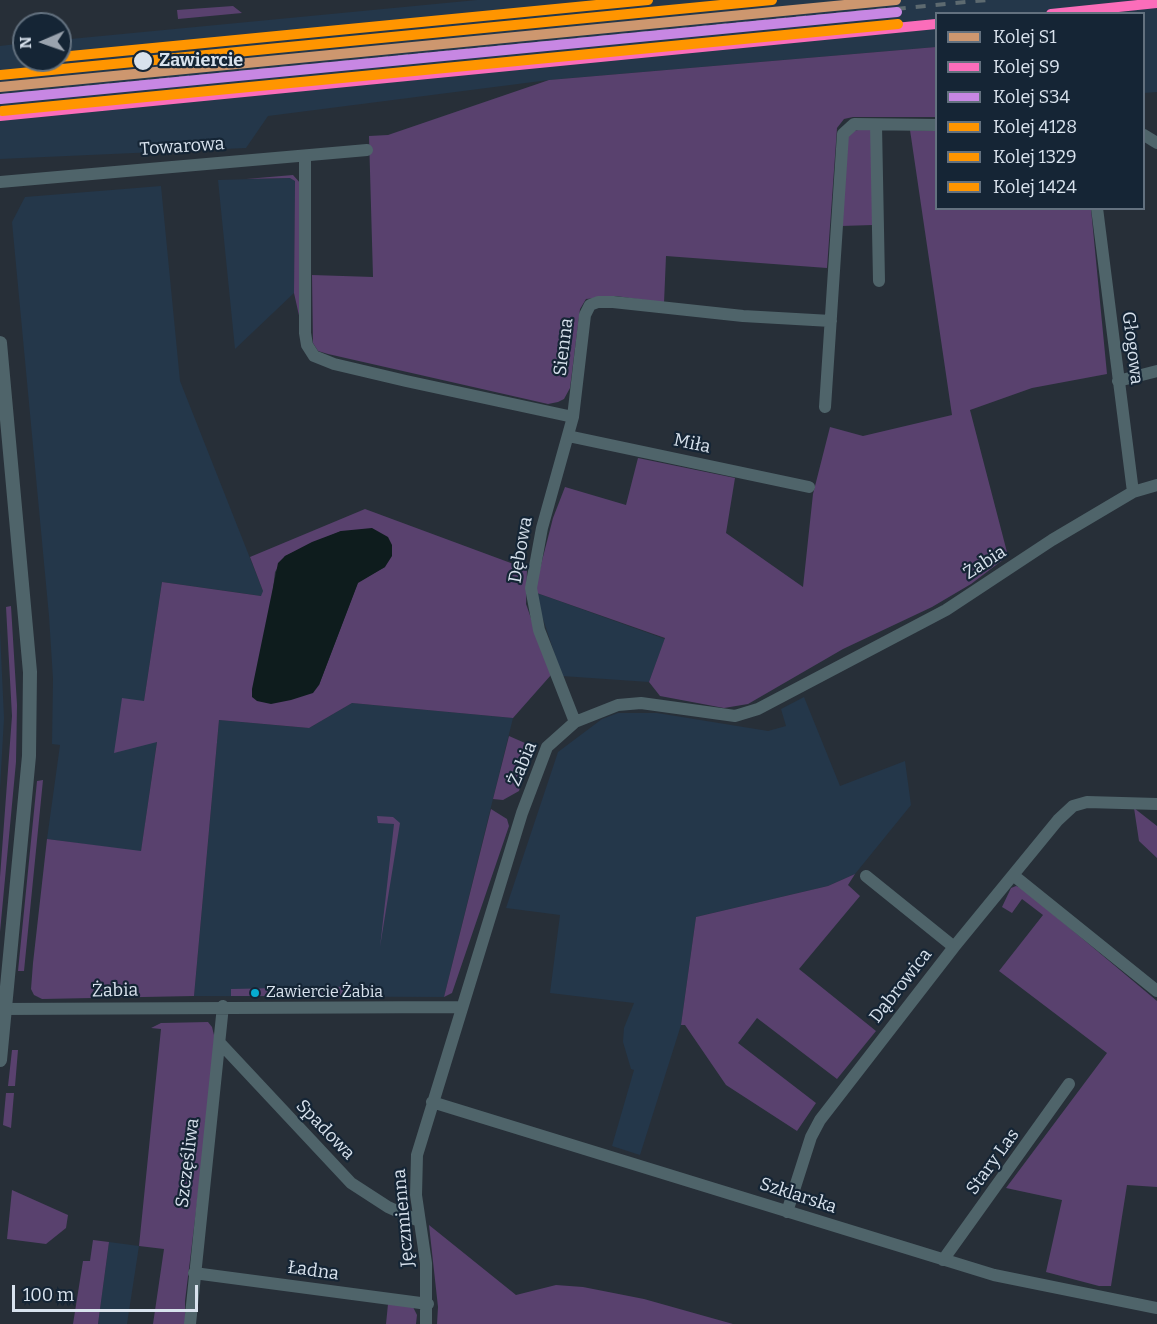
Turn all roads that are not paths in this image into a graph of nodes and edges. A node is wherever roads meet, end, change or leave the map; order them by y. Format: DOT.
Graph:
graph roads {
  1 [pos="876,125"];
  2 [pos="935,125"];
  3 [pos="367,150"];
  4 [pos="305,156"];
  5 [pos="0,182"];
  6 [pos="1097,210"];
  7 [pos="879,281"];
  8 [pos="831,321"];
  9 [pos="0,344"];
  10 [pos="1157,371"];
  11 [pos="1118,381"];
  12 [pos="825,407"];
  13 [pos="573,417"];
  14 [pos="568,436"];
  15 [pos="1157,485"];
  16 [pos="809,487"];
  17 [pos="1133,492"];
  18 [pos="575,722"];
  19 [pos="1157,804"];
  20 [pos="1013,875"];
  21 [pos="866,876"];
  22 [pos="954,947"];
  23 [pos="1157,991"];
  24 [pos="223,1006"];
  25 [pos="461,1007"];
  26 [pos="3,1010"];
  27 [pos="220,1043"];
  28 [pos="0,1060"];
  29 [pos="1070,1084"];
  30 [pos="432,1102"];
  31 [pos="787,1212"];
  32 [pos="419,1221"];
  33 [pos="943,1260"];
  34 [pos="194,1273"];
  35 [pos="428,1304"];
  36 [pos="1157,1308"];
  37 [pos="190,1324"];
  38 [pos="426,1324"];
  1 -- 2 [label="street"];
  1 -- 7 [label="street"];
  1 -- 8 [label="street"];
  3 -- 4 [label="street, Towarowa"];
  4 -- 5 [label="street, Towarowa"];
  4 -- 13 [label="street"];
  6 -- 11 [label="street, Głogowa"];
  8 -- 12 [label="street"];
  8 -- 13 [label="street, Sienna"];
  9 -- 26 [label="street"];
  10 -- 11 [label="street"];
  11 -- 17 [label="street, Głogowa"];
  13 -- 14 [label="street, Dębowa"];
  14 -- 16 [label="street, Miła"];
  14 -- 18 [label="street, Dębowa"];
  15 -- 17 [label="street, Żabia"];
  17 -- 18 [label="street, Żabia"];
  18 -- 25 [label="street, Żabia"];
  19 -- 20 [label="street, Dąbrowica"];
  20 -- 22 [label="street, Dąbrowica"];
  20 -- 23 [label="street"];
  21 -- 22 [label="street"];
  22 -- 31 [label="street, Dąbrowica"];
  24 -- 25 [label="street, Żabia"];
  24 -- 26 [label="street, Żabia"];
  24 -- 27 [label="street, Szczęśliwa"];
  25 -- 30 [label="street, Jęczmienna"];
  26 -- 28 [label="street"];
  27 -- 32 [label="street, Spadowa"];
  27 -- 34 [label="street, Szczęśliwa"];
  29 -- 33 [label="street, Stary Las"];
  30 -- 31 [label="street, Szklarska"];
  30 -- 32 [label="street, Jęczmienna"];
  31 -- 33 [label="street, Szklarska"];
  32 -- 35 [label="street, Jęczmienna"];
  33 -- 36 [label="street, Szklarska"];
  34 -- 35 [label="street, Ładna"];
  34 -- 37 [label="street, Szczęśliwa"];
  35 -- 38 [label="street, Jęczmienna"];
}
